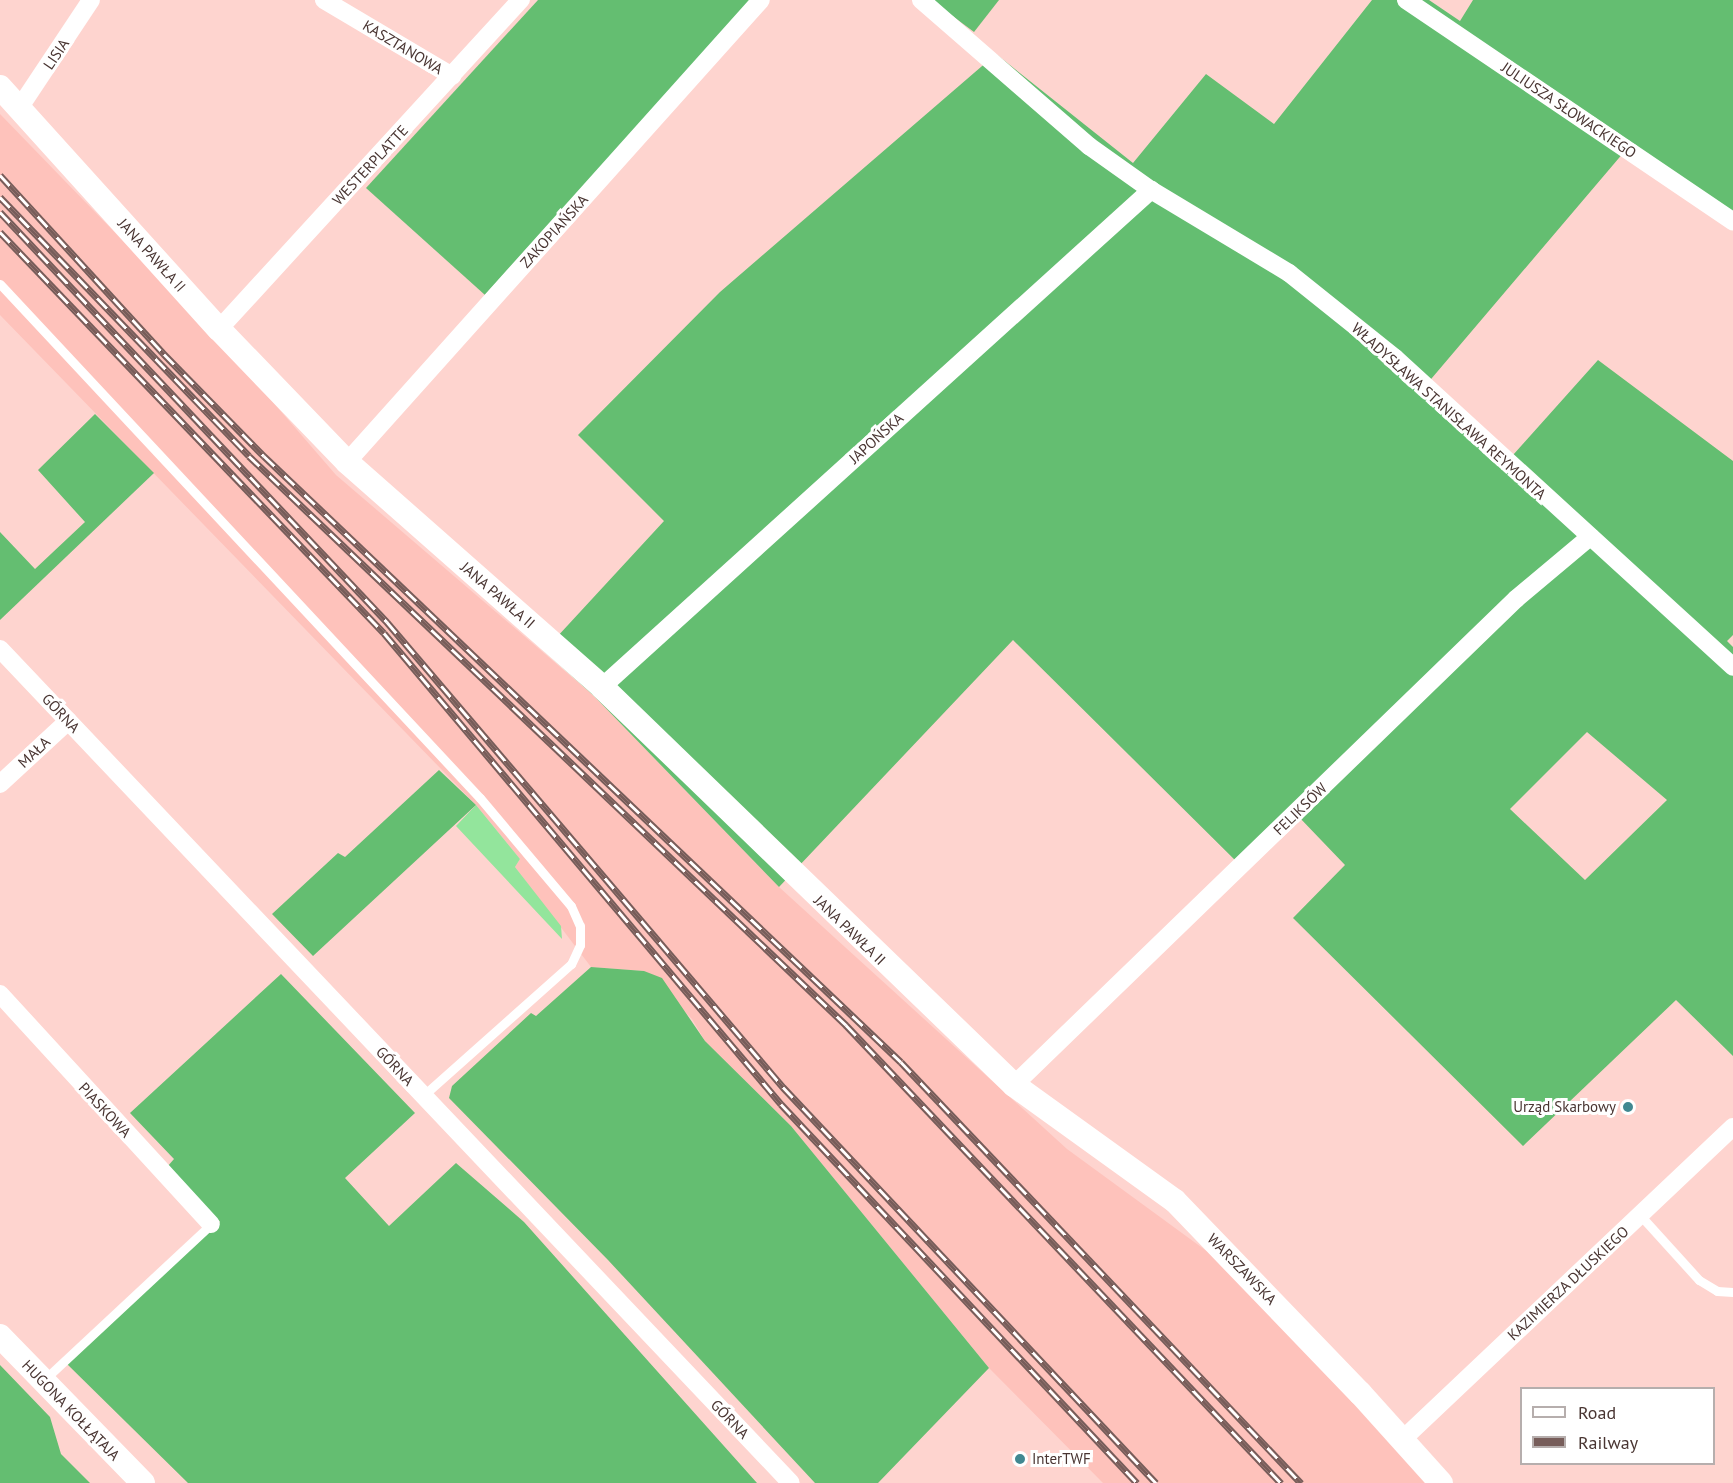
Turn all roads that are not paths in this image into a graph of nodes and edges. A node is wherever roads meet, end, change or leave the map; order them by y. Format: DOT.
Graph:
graph roads {
  1 [pos="91,0"];
  2 [pos="324,0"];
  3 [pos="521,0"];
  4 [pos="761,0"];
  5 [pos="921,0"];
  6 [pos="1406,0"];
  7 [pos="452,76"];
  8 [pos="0,87"];
  9 [pos="20,107"];
  10 [pos="1151,190"];
  11 [pos="1733,221"];
  12 [pos="0,284"];
  13 [pos="219,329"];
  14 [pos="347,462"];
  15 [pos="1590,537"];
  16 [pos="0,649"];
  17 [pos="1733,667"];
  18 [pos="602,687"];
  19 [pos="68,721"];
  20 [pos="0,784"];
  21 [pos="0,994"];
  22 [pos="1014,1085"];
  23 [pos="423,1096"];
  24 [pos="1733,1127"];
  25 [pos="1640,1215"];
  26 [pos="211,1224"];
  27 [pos="1733,1292"];
  28 [pos="0,1336"];
  29 [pos="43,1381"];
  30 [pos="1403,1438"];
  31 [pos="143,1483"];
  32 [pos="791,1483"];
  33 [pos="1441,1483"];
  1 -- 9 [label="street, LISIA"];
  2 -- 7 [label="street, KASZTANOWA"];
  3 -- 7 [label="street, WESTERPLATTE"];
  4 -- 14 [label="street, ZAKOPIAŃSKA"];
  5 -- 10 [label="street, WŁADYSŁAWA STANISŁAWA REYMONTA"];
  6 -- 11 [label="street, JULIUSZA SŁOWACKIEGO"];
  7 -- 13 [label="street, WESTERPLATTE"];
  8 -- 9 [label="main road, JANA PAWŁA II"];
  9 -- 13 [label="main road, JANA PAWŁA II"];
  10 -- 15 [label="street, WŁADYSŁAWA STANISŁAWA REYMONTA"];
  10 -- 18 [label="street, JAPOŃSKA"];
  12 -- 23 [label="lane"];
  13 -- 14 [label="main road, JANA PAWŁA II"];
  14 -- 18 [label="main road, JANA PAWŁA II"];
  15 -- 17 [label="street, WŁADYSŁAWA STANISŁAWA REYMONTA"];
  15 -- 22 [label="street, FELIKSÓW"];
  16 -- 19 [label="street, GÓRNA"];
  18 -- 22 [label="main road, JANA PAWŁA II"];
  19 -- 20 [label="street, MAŁA"];
  19 -- 23 [label="street, GÓRNA"];
  21 -- 26 [label="street, PIASKOWA"];
  22 -- 30 [label="main road, WARSZAWSKA"];
  23 -- 32 [label="street, GÓRNA"];
  24 -- 25 [label="street, KAZIMIERZA DŁUSKIEGO"];
  25 -- 27 [label="lane"];
  25 -- 30 [label="street, KAZIMIERZA DŁUSKIEGO"];
  26 -- 29 [label="lane"];
  28 -- 29 [label="main road, HUGONA KOŁŁĄTAJA"];
  29 -- 31 [label="main road, HUGONA KOŁŁĄTAJA"];
  30 -- 33 [label="main road, WARSZAWSKA"];
}
